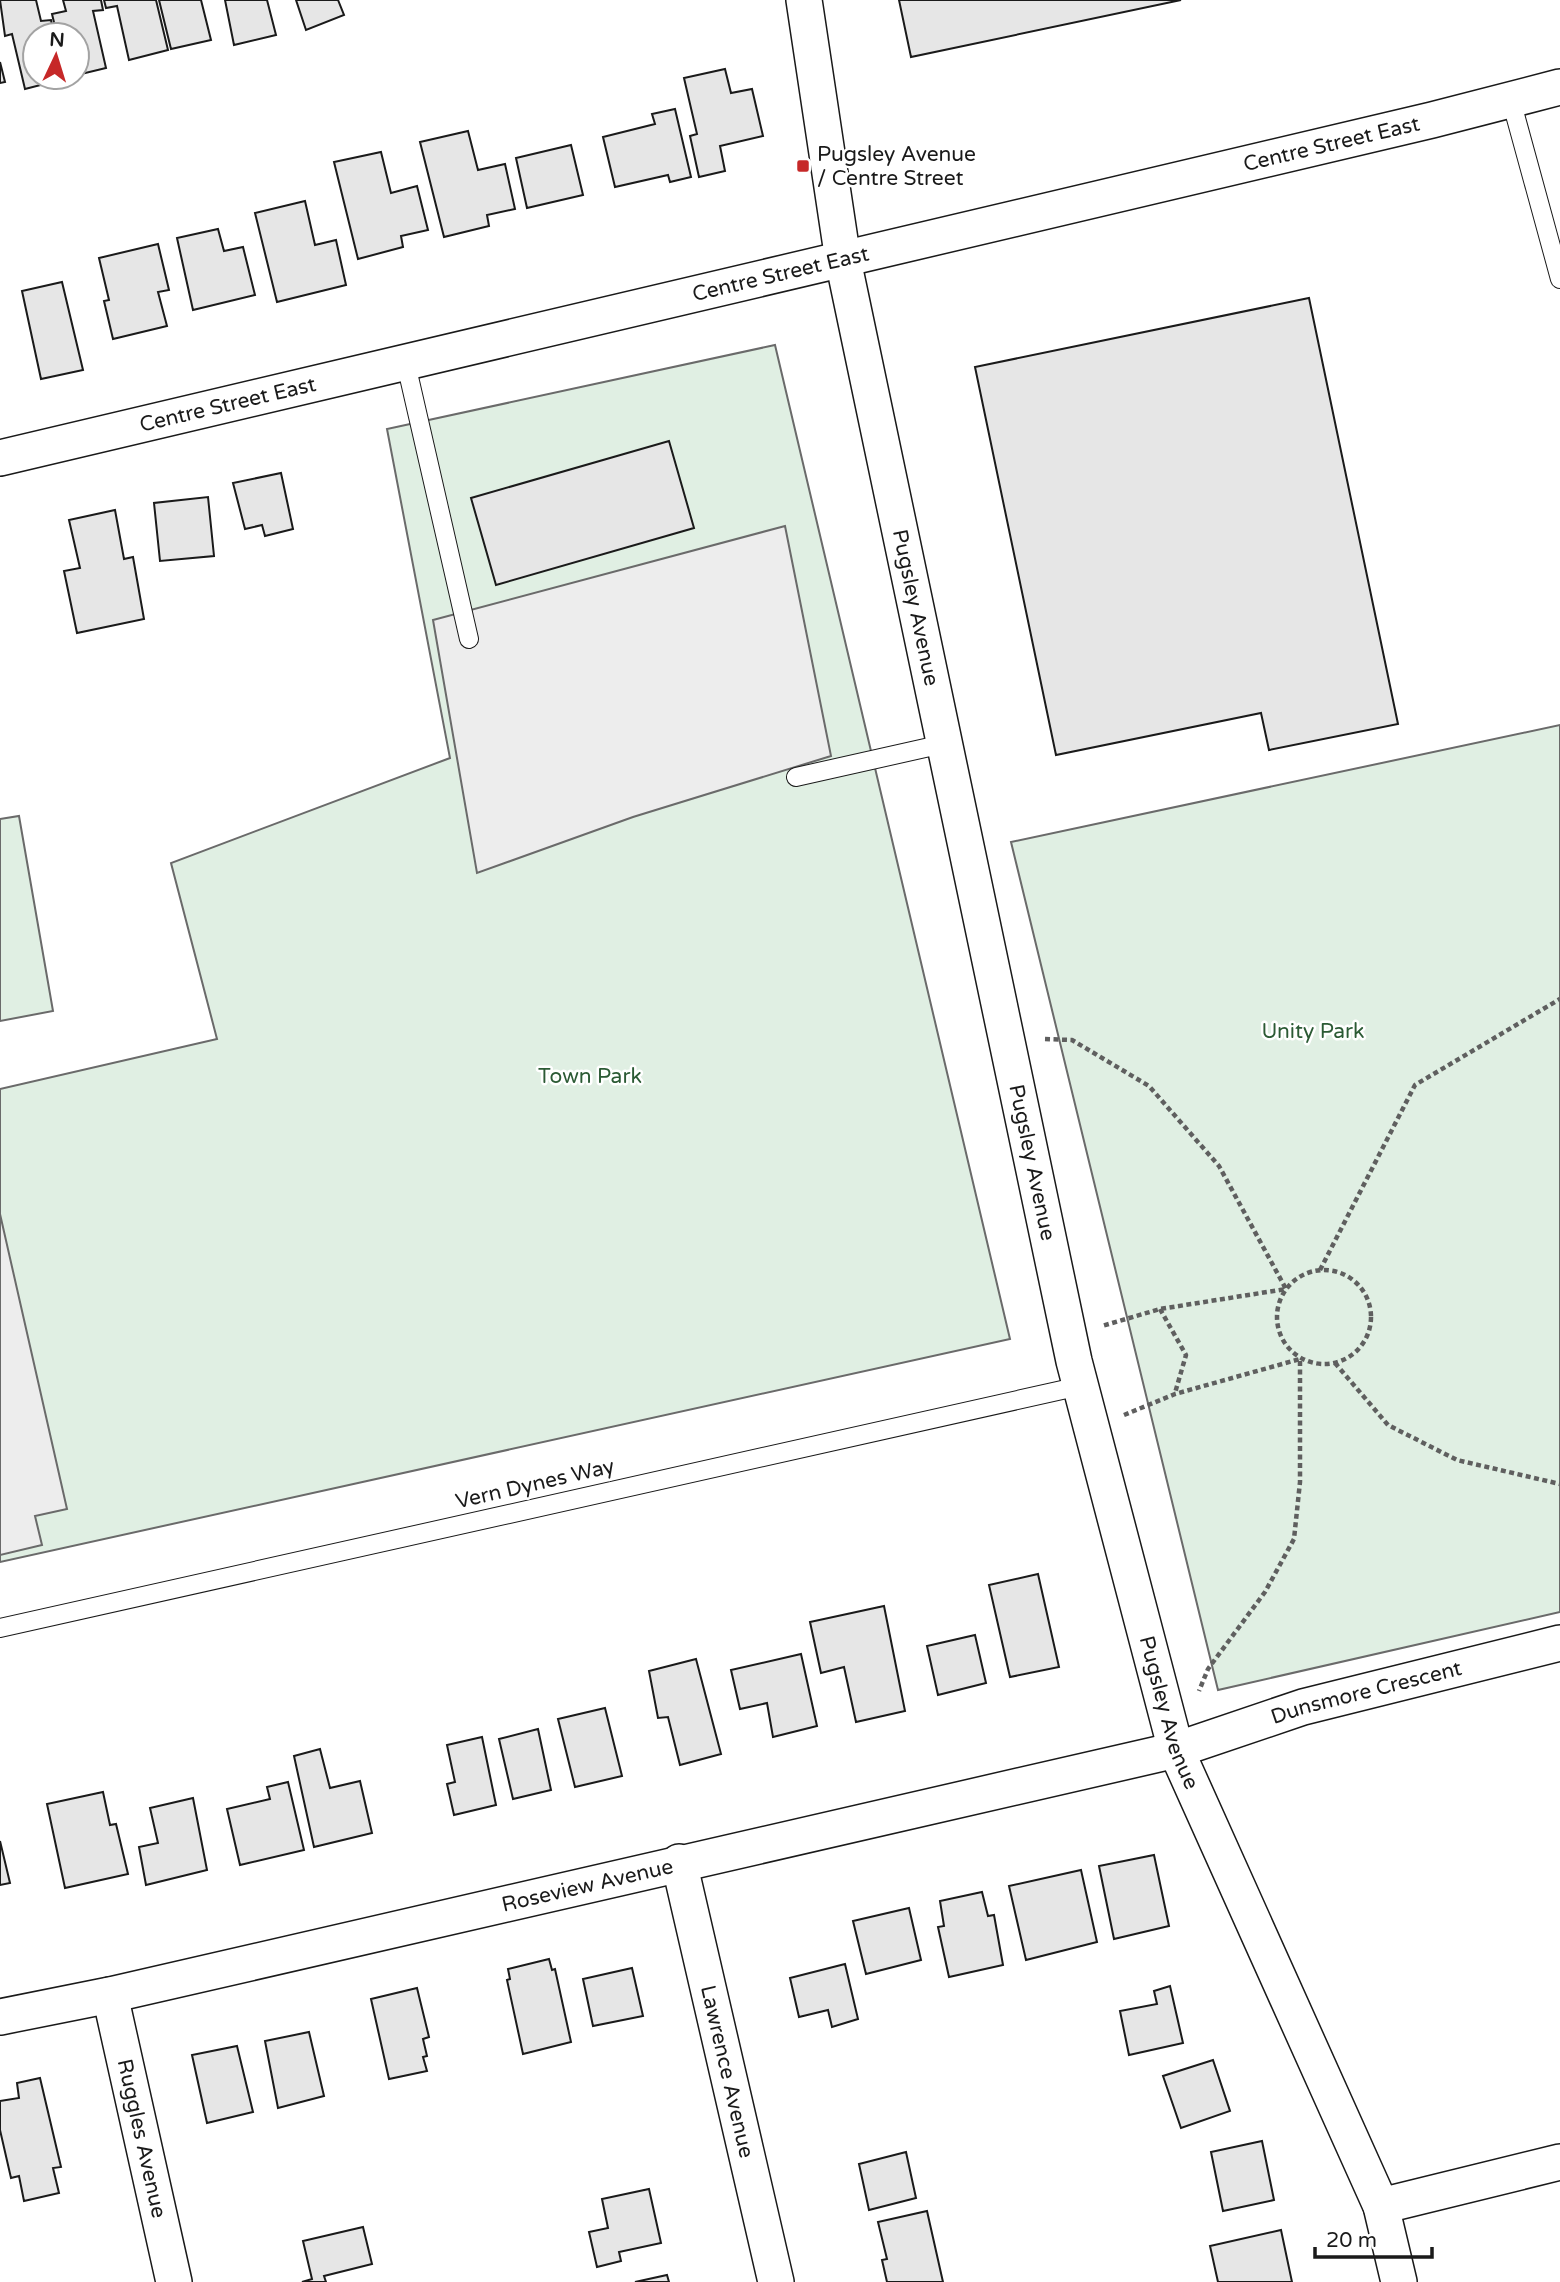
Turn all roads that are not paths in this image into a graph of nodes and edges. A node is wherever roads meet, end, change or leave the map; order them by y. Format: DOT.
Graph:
graph roads {
  1 [pos="804,0"];
  2 [pos="1560,87"];
  3 [pos="1511,100"];
  4 [pos="843,260"];
  5 [pos="1560,279"];
  6 [pos="406,364"];
  7 [pos="0,458"];
  8 [pos="468,639"];
  9 [pos="943,744"];
  10 [pos="796,777"];
  11 [pos="1080,1386"];
  12 [pos="0,1628"];
  13 [pos="1560,1643"];
  14 [pos="1175,1750"];
  15 [pos="679,1862"];
  16 [pos="110,1995"];
  17 [pos="0,2017"];
  18 [pos="1560,2162"];
  19 [pos="1381,2206"];
  20 [pos="174,2282"];
  21 [pos="776,2282"];
  22 [pos="1399,2282"];
  1 -- 4 [label="street, Pugsley Avenue"];
  2 -- 3 [label="street, Centre Street East"];
  3 -- 4 [label="street, Centre Street East"];
  3 -- 5 [label="lane"];
  4 -- 6 [label="street, Centre Street East"];
  4 -- 9 [label="street, Pugsley Avenue"];
  6 -- 7 [label="street, Centre Street East"];
  6 -- 8 [label="lane"];
  9 -- 10 [label="lane"];
  9 -- 11 [label="street, Pugsley Avenue"];
  11 -- 12 [label="lane, Vern Dynes Way"];
  11 -- 14 [label="street, Pugsley Avenue"];
  13 -- 14 [label="street, Dunsmore Crescent"];
  14 -- 15 [label="street, Roseview Avenue"];
  14 -- 19 [label="street, Pugsley Avenue"];
  15 -- 16 [label="street, Roseview Avenue"];
  15 -- 21 [label="street, Lawrence Avenue"];
  16 -- 17 [label="street, Roseview Avenue"];
  16 -- 20 [label="street, Ruggles Avenue"];
  18 -- 19 [label="street"];
  19 -- 22 [label="street, Pugsley Avenue"];
}
